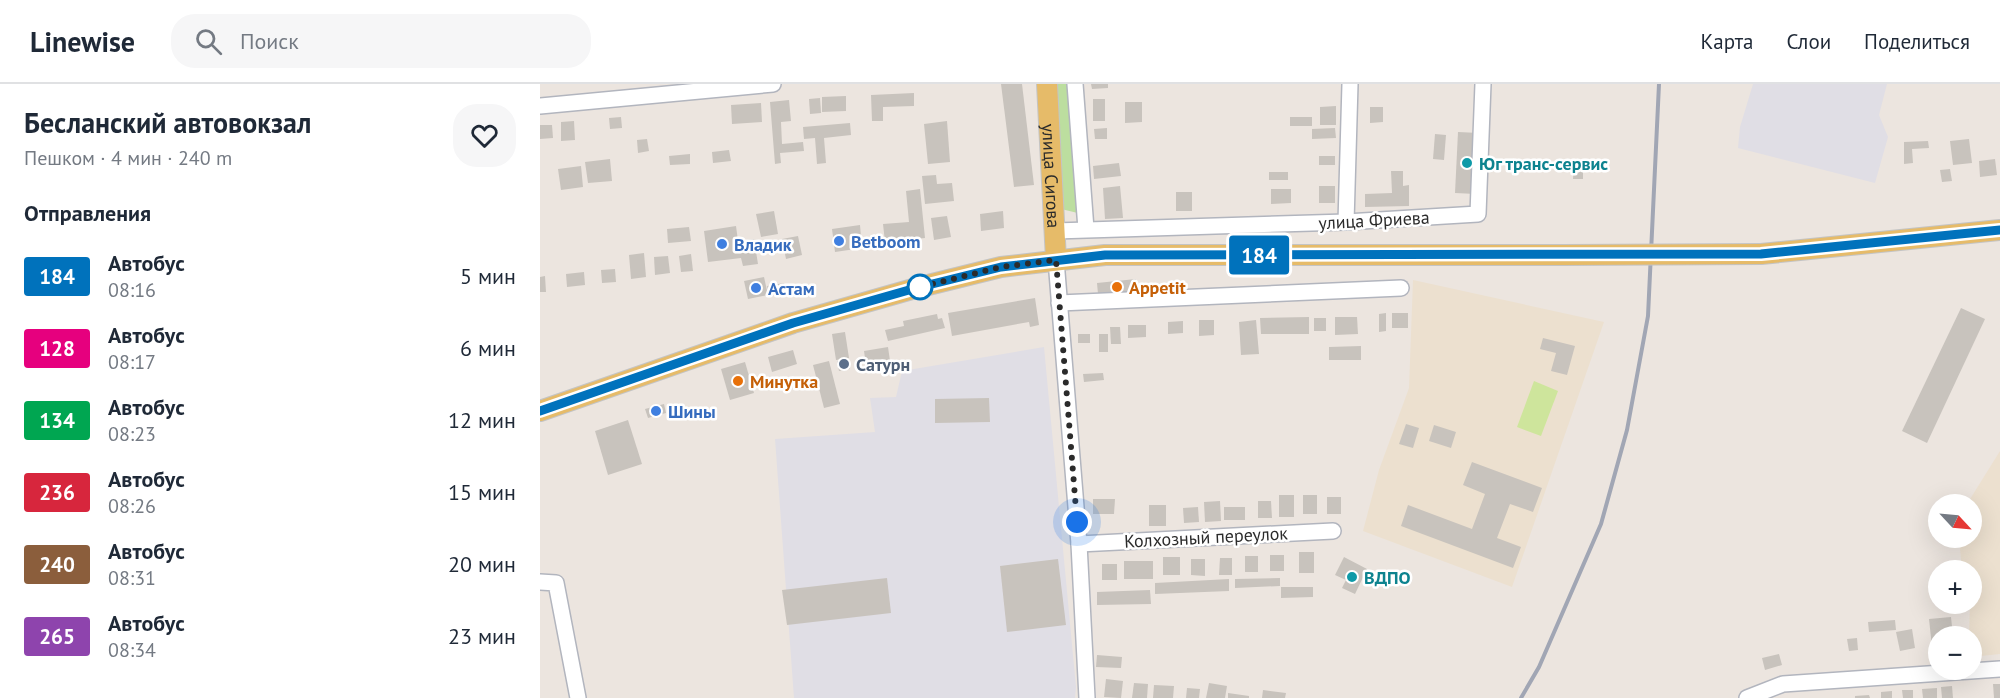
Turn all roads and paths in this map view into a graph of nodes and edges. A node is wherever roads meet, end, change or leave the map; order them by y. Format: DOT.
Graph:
graph roads {
  1 [pos="773,84"];
  2 [pos="1047,84"];
  3 [pos="1075,84"];
  4 [pos="1350,84"];
  5 [pos="1483,84"];
  6 [pos="540,106"];
  7 [pos="1346,222"];
  8 [pos="1086,229"];
  9 [pos="2000,230"];
  10 [pos="1055,231"];
  11 [pos="1056,260"];
  12 [pos="1401,288"];
  13 [pos="1059,303"];
  14 [pos="540,411"];
  15 [pos="1333,531"];
  16 [pos="1079,544"];
  17 [pos="540,582"];
  18 [pos="2000,669"];
  19 [pos="1784,691"];
  20 [pos="578,698"];
  21 [pos="1087,698"];
  22 [pos="1747,698"];
  1 -- 6 [label="street"];
  2 -- 10 [label="main road, улица Сигова"];
  3 -- 8 [label="street, улица Сигова"];
  4 -- 7 [label="street"];
  5 -- 7 [label="street, улица Фриева"];
  7 -- 8 [label="street, улица Фриева"];
  8 -- 10 [label="street, улица Фриева"];
  9 -- 11 [label="main road, bridge"];
  10 -- 11 [label="main road, улица Сигова"];
  11 -- 13 [label="street, улица Сигова"];
  11 -- 14 [label="main road"];
  12 -- 13 [label="street"];
  13 -- 16 [label="street, улица Сигова"];
  15 -- 16 [label="street, Колхозный переулок"];
  16 -- 21 [label="street, улица Сигова"];
  17 -- 20 [label="street"];
  18 -- 19 [label="street"];
  19 -- 22 [label="street"];
}
